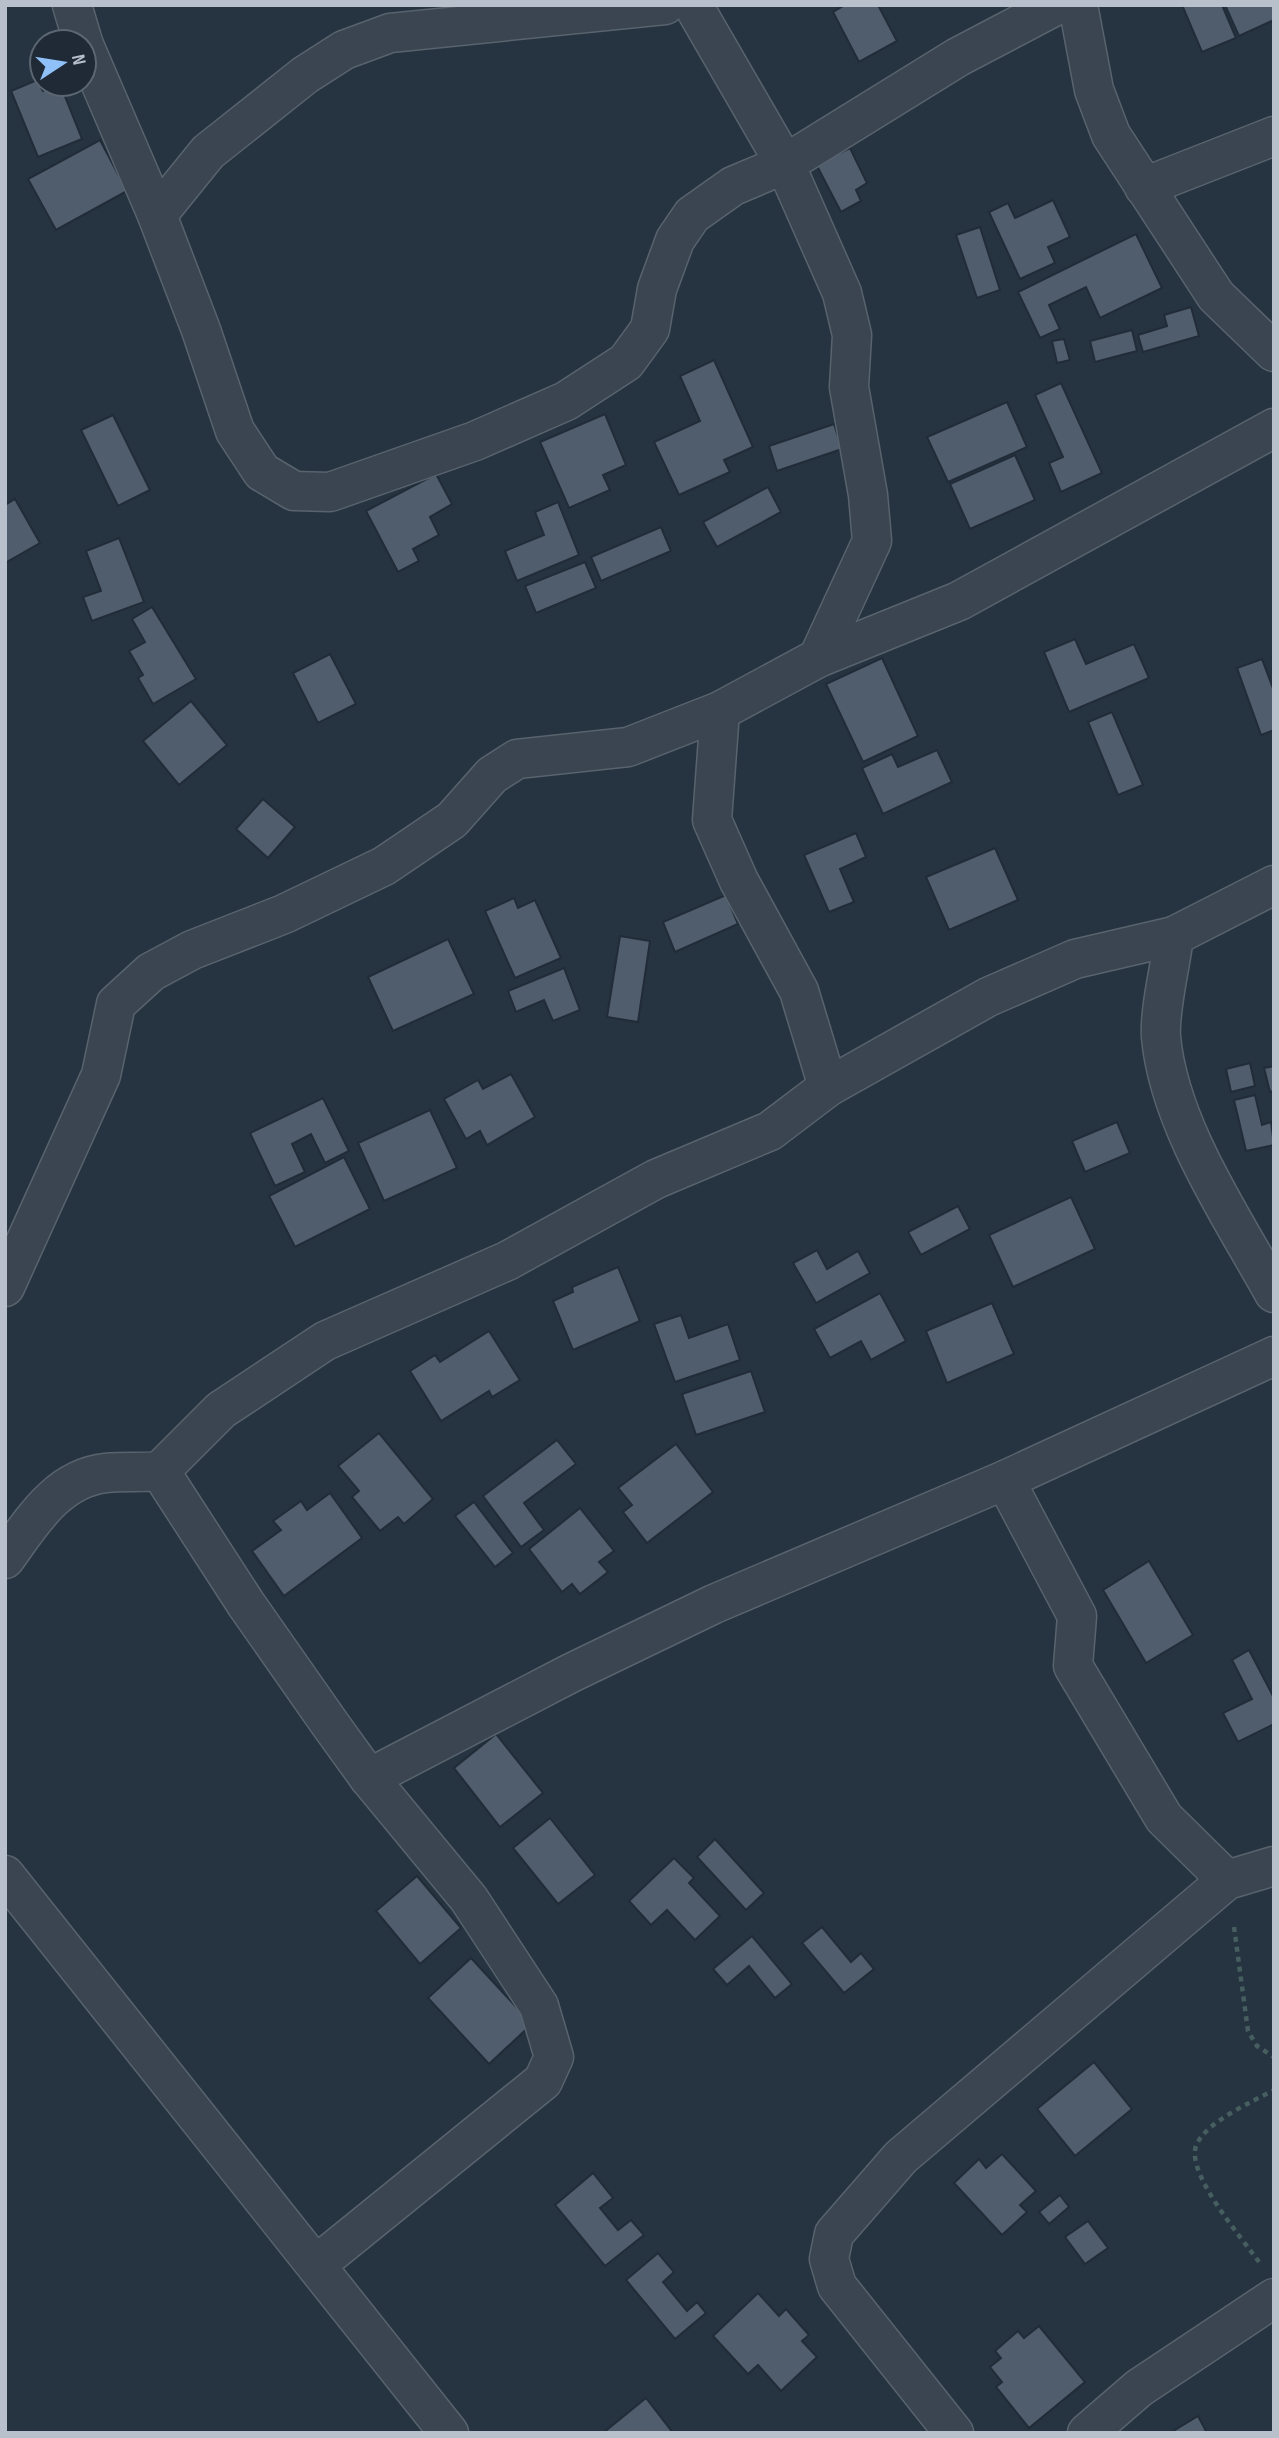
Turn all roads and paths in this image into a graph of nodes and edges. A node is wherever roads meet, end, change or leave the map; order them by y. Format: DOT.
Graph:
graph roads {
  1 [pos="72,5"];
  2 [pos="665,5"];
  3 [pos="692,5"];
  4 [pos="1057,5"];
  5 [pos="1078,5"];
  6 [pos="78,28"];
  7 [pos="98,79"];
  8 [pos="1274,136"];
  9 [pos="785,164"];
  10 [pos="1144,187"];
  11 [pos="157,215"];
  12 [pos="1274,352"];
  13 [pos="1274,428"];
  14 [pos="818,657"];
  15 [pos="720,711"];
  16 [pos="1274,885"];
  17 [pos="1174,936"];
  18 [pos="828,1087"];
  19 [pos="5,1287"];
  20 [pos="1274,1293"];
  21 [pos="1274,1356"];
  22 [pos="160,1471"];
  23 [pos="1005,1480"];
  24 [pos="5,1559"];
  25 [pos="369,1778"];
  26 [pos="1274,1866"];
  27 [pos="5,1875"];
  28 [pos="1227,1880"];
  29 [pos="1274,2057"];
  30 [pos="1274,2090"];
  31 [pos="316,2265"];
  32 [pos="1270,2285"];
  33 [pos="449,2433"];
  34 [pos="954,2433"];
  35 [pos="1087,2433"];
  1 -- 6 [label="street"];
  2 -- 11 [label="street"];
  3 -- 9 [label="street"];
  4 -- 9 [label="street"];
  5 -- 10 [label="street"];
  7 -- 11 [label="street"];
  8 -- 10 [label="street"];
  9 -- 11 [label="street"];
  9 -- 14 [label="street"];
  10 -- 12 [label="street"];
  13 -- 14 [label="street"];
  14 -- 15 [label="street"];
  15 -- 18 [label="street"];
  15 -- 19 [label="street"];
  16 -- 17 [label="street"];
  17 -- 18 [label="street"];
  17 -- 20 [label="street"];
  18 -- 22 [label="street"];
  21 -- 23 [label="street"];
  22 -- 24 [label="street"];
  22 -- 25 [label="street"];
  23 -- 25 [label="street"];
  23 -- 28 [label="street"];
  25 -- 31 [label="street"];
  26 -- 28 [label="street"];
  27 -- 31 [label="street"];
  28 -- 29 [label="path"];
  28 -- 34 [label="street"];
  30 -- 32 [label="path"];
  31 -- 33 [label="street"];
  32 -- 35 [label="street"];
}
